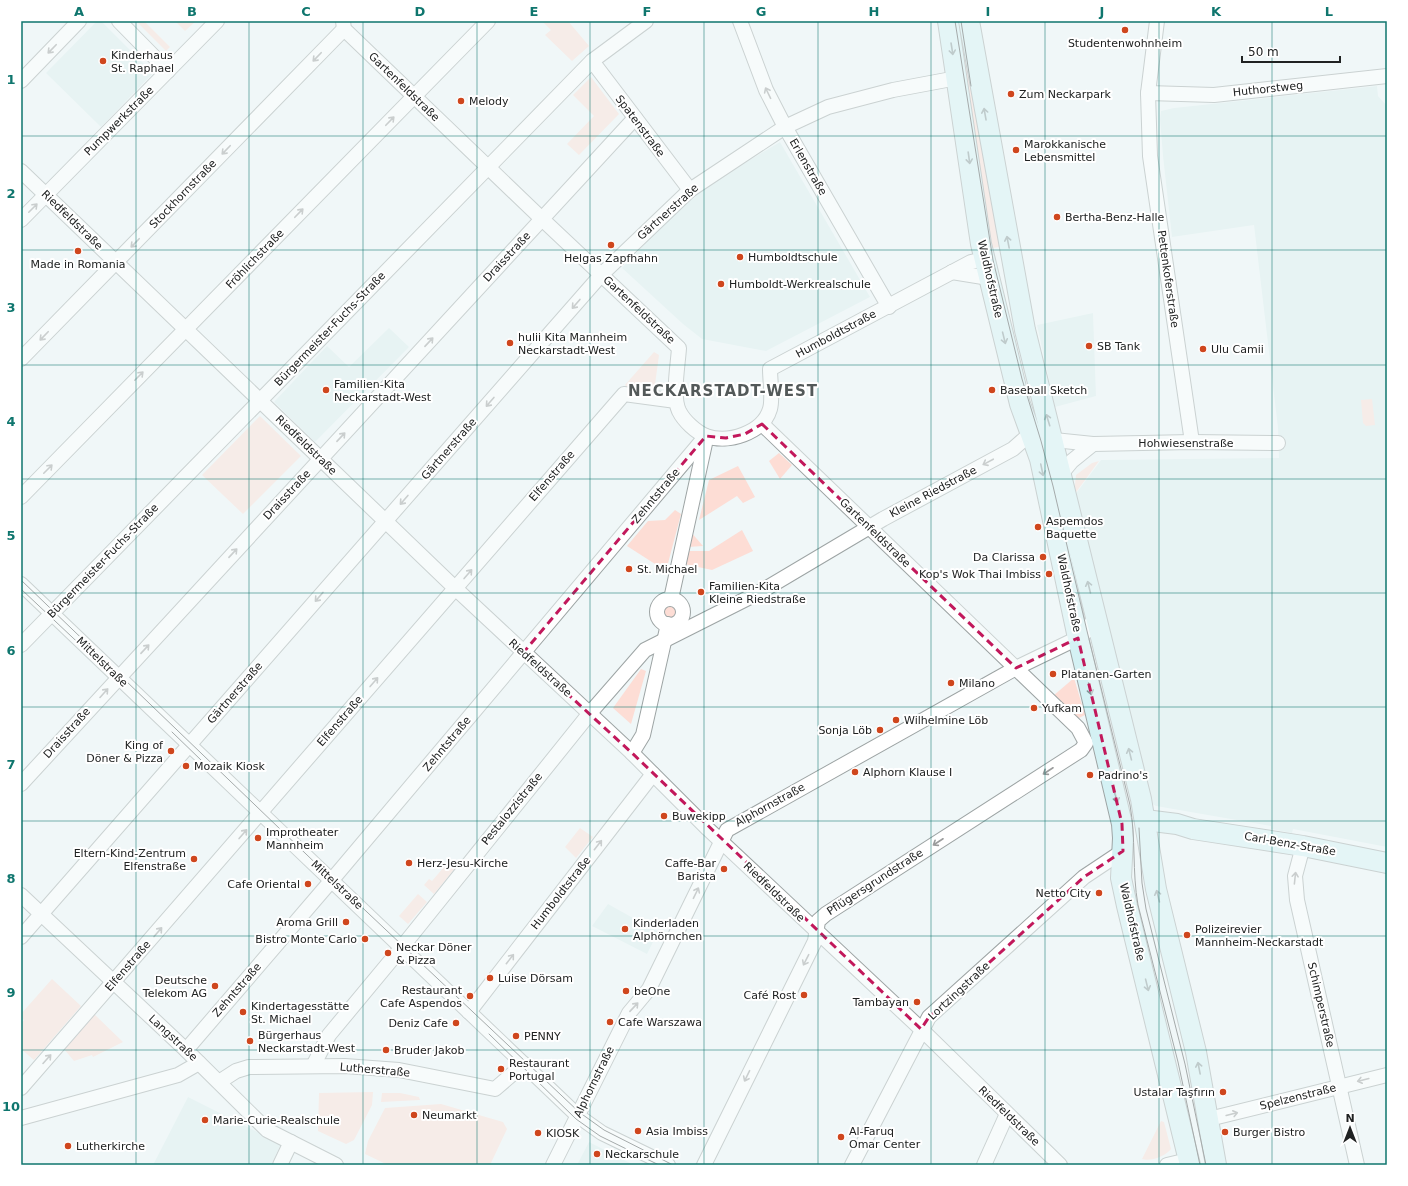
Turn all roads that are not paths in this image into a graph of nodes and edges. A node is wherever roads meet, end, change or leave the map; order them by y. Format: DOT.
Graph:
graph roads {
  1 [pos="79,21"];
  2 [pos="119,21"];
  3 [pos="217,21"];
  4 [pos="488,21"];
  5 [pos="646,21"];
  6 [pos="740,21"];
  7 [pos="948,21"];
  8 [pos="969,21"];
  9 [pos="1157,21"];
  10 [pos="344,25"];
  11 [pos="592,61"];
  12 [pos="168,71"];
  13 [pos="1387,76"];
  14 [pos="957,78"];
  15 [pos="21,81"];
  16 [pos="1148,93"];
  17 [pos="414,96"];
  18 [pos="635,118"];
  19 [pos="786,127"];
  20 [pos="488,167"];
  21 [pos="21,171"];
  22 [pos="690,190"];
  23 [pos="46,195"];
  24 [pos="542,219"];
  25 [pos="21,220"];
  26 [pos="116,262"];
  27 [pos="987,269"];
  28 [pos="952,272"];
  29 [pos="602,275"];
  30 [pos="1016,280"];
  31 [pos="889,306"];
  32 [pos="186,329"];
  33 [pos="21,359"];
  34 [pos="260,400"];
  35 [pos="676,401"];
  36 [pos="762,424"];
  37 [pos="706,436"];
  38 [pos="1026,438"];
  39 [pos="1054,440"];
  40 [pos="1192,442"];
  41 [pos="1278,442"];
  42 [pos="1093,444"];
  43 [pos="320,460"];
  44 [pos="1062,473"];
  45 [pos="21,497"];
  46 [pos="385,522"];
  47 [pos="870,528"];
  48 [pos="21,584"];
  49 [pos="455,588"];
  50 [pos="52,613"];
  51 [pos="1096,615"];
  52 [pos="1078,638"];
  53 [pos="665,639"];
  54 [pos="21,645"];
  55 [pos="523,653"];
  56 [pos="1016,668"];
  57 [pos="119,677"];
  58 [pos="590,713"];
  59 [pos="189,746"];
  60 [pos="1081,750"];
  61 [pos="632,753"];
  62 [pos="653,774"];
  63 [pos="21,784"];
  64 [pos="261,813"];
  65 [pos="1145,820"];
  66 [pos="1122,824"];
  67 [pos="1193,829"];
  68 [pos="1148,840"];
  69 [pos="721,842"];
  70 [pos="1303,846"];
  71 [pos="1123,852"];
  72 [pos="1387,863"];
  73 [pos="1152,867"];
  74 [pos="1094,870"];
  75 [pos="1121,878"];
  76 [pos="331,881"];
  77 [pos="21,895"];
  78 [pos="41,914"];
  79 [pos="815,931"];
  80 [pos="21,937"];
  81 [pos="402,947"];
  82 [pos="114,983"];
  83 [pos="469,1012"];
  84 [pos="921,1029"];
  85 [pos="186,1050"];
  86 [pos="199,1063"];
  87 [pos="524,1064"];
  88 [pos="313,1066"];
  89 [pos="1387,1075"];
  90 [pos="219,1082"];
  91 [pos="1339,1086"];
  92 [pos="21,1088"];
  93 [pos="1177,1112"];
  94 [pos="1007,1114"];
  95 [pos="578,1116"];
  96 [pos="21,1118"];
  97 [pos="1209,1119"];
  98 [pos="291,1142"];
  99 [pos="1189,1162"];
  100 [pos="280,1165"];
  101 [pos="336,1165"];
  102 [pos="553,1165"];
  103 [pos="668,1165"];
  104 [pos="704,1165"];
  105 [pos="852,1165"];
  106 [pos="984,1165"];
  107 [pos="1060,1165"];
  108 [pos="1167,1165"];
  109 [pos="1216,1165"];
  110 [pos="1357,1165"];
  1 -- 15 [label="street, one-way"];
  2 -- 12 [label="street"];
  3 -- 12 [label="street, Pumpwerkstraße"];
  4 -- 17 [label="street, Fröhlichstraße"];
  5 -- 11 [label="street, Bürgermeister-Fuchs-Straße"];
  19 -- 6 [label="street, Erlenstraße, one-way"];
  7 -- 14 [label="street, Waldhofstraße, one-way"];
  30 -- 8 [label="street, Waldhofstraße, one-way"];
  9 -- 16 [label="street, Pettenkoferstraße"];
  10 -- 17 [label="street, Gartenfeldstraße"];
  10 -- 26 [label="street, Stockhornstraße, one-way"];
  11 -- 18 [label="street, Spatenstraße"];
  11 -- 20 [label="street, Bürgermeister-Fuchs-Straße"];
  12 -- 23 [label="street, Pumpwerkstraße"];
  13 -- 16 [label="street, Huthorstweg"];
  14 -- 19 [label="street, Gärtnerstraße"];
  14 -- 27 [label="street, Waldhofstraße, one-way"];
  16 -- 40 [label="street, Pettenkoferstraße"];
  17 -- 20 [label="street, Gartenfeldstraße"];
  32 -- 17 [label="street, Fröhlichstraße, one-way"];
  18 -- 22 [label="street, Spatenstraße"];
  18 -- 24 [label="street, Draisstraße"];
  19 -- 22 [label="street, Gärtnerstraße"];
  19 -- 31 [label="street, Erlenstraße"];
  20 -- 24 [label="street, Gartenfeldstraße"];
  20 -- 34 [label="street, Bürgermeister-Fuchs-Straße"];
  21 -- 23 [label="street, Riedfeldstraße"];
  22 -- 29 [label="street, Gärtnerstraße"];
  25 -- 23 [label="street, Pumpwerkstraße, one-way"];
  23 -- 26 [label="street, Riedfeldstraße"];
  24 -- 29 [label="street, Gartenfeldstraße"];
  43 -- 24 [label="street, Draisstraße, one-way"];
  26 -- 32 [label="street, Riedfeldstraße"];
  26 -- 33 [label="street, Stockhornstraße, one-way"];
  27 -- 28 [label="street"];
  27 -- 28 [label="street, Humboldtstraße"];
  27 -- 30 [label="street"];
  27 -- 38 [label="street, Waldhofstraße, one-way"];
  28 -- 31 [label="street, Humboldtstraße"];
  29 -- 35 [label="street, Gartenfeldstraße"];
  29 -- 46 [label="street, Gärtnerstraße, one-way"];
  39 -- 30 [label="street, Waldhofstraße, one-way"];
  31 -- 36 [label="street, Humboldtstraße"];
  32 -- 34 [label="street, Riedfeldstraße"];
  45 -- 32 [label="street, Fröhlichstraße, one-way"];
  34 -- 43 [label="street, Riedfeldstraße"];
  34 -- 50 [label="street, Bürgermeister-Fuchs-Straße"];
  35 -- 37 [label="street"];
  49 -- 35 [label="street, Elfenstraße, one-way"];
  36 -- 37 [label="street"];
  36 -- 47 [label="street, Gartenfeldstraße"];
  37 -- 53 [label="street"];
  37 -- 55 [label="street, Zehntstraße"];
  38 -- 47 [label="street, Kleine Riedstraße, one-way"];
  38 -- 52 [label="street, Waldhofstraße, one-way"];
  39 -- 42 [label="street, Hohwiesenstraße"];
  39 -- 44 [label="street, Waldhofstraße"];
  40 -- 41 [label="street, Hohwiesenstraße"];
  40 -- 42 [label="street, Hohwiesenstraße"];
  42 -- 44 [label="street"];
  43 -- 46 [label="street, Riedfeldstraße"];
  57 -- 43 [label="street, Draisstraße, one-way"];
  51 -- 44 [label="street, Waldhofstraße, one-way"];
  46 -- 49 [label="street, Riedfeldstraße"];
  46 -- 59 [label="street, Gärtnerstraße, one-way"];
  47 -- 53 [label="street, Kleine Riedstraße"];
  47 -- 56 [label="street, Gartenfeldstraße"];
  48 -- 50 [label="street, Mittelstraße"];
  49 -- 55 [label="street, Riedfeldstraße"];
  64 -- 49 [label="street, Elfenstraße, one-way"];
  50 -- 54 [label="street, Bürgermeister-Fuchs-Straße"];
  50 -- 57 [label="street, Mittelstraße"];
  51 -- 52 [label="street, Alphornstraße"];
  65 -- 51 [label="street, Waldhofstraße, one-way"];
  52 -- 56 [label="street, Alphornstraße"];
  52 -- 66 [label="street, Waldhofstraße, one-way"];
  53 -- 58 [label="street, Pestalozzistraße"];
  53 -- 61 [label="street"];
  55 -- 58 [label="street, Riedfeldstraße"];
  55 -- 76 [label="street, Zehntstraße"];
  56 -- 60 [label="street, Gartenfeldstraße"];
  56 -- 69 [label="street, Alphornstraße"];
  57 -- 59 [label="street, Mittelstraße"];
  63 -- 57 [label="street, Draisstraße, one-way"];
  58 -- 61 [label="street, Riedfeldstraße"];
  58 -- 81 [label="street, Pestalozzistraße"];
  59 -- 64 [label="street, Mittelstraße"];
  59 -- 78 [label="street, Gärtnerstraße"];
  60 -- 79 [label="street, Pflügersgrundstraße, one-way"];
  61 -- 62 [label="street, Riedfeldstraße"];
  62 -- 69 [label="street, Riedfeldstraße"];
  83 -- 62 [label="street, Humboldtstraße, one-way"];
  64 -- 76 [label="street, Mittelstraße"];
  82 -- 64 [label="street, Elfenstraße, one-way"];
  65 -- 67 [label="street, Carl-Benz-Straße"];
  65 -- 68 [label="street, Waldhofstraße"];
  66 -- 68 [label="street"];
  66 -- 71 [label="street, Waldhofstraße"];
  67 -- 68 [label="street, Carl-Benz-Straße"];
  67 -- 70 [label="street, Carl-Benz-Straße"];
  68 -- 71 [label="street, Carl-Benz-Straße"];
  68 -- 73 [label="street, Waldhofstraße"];
  69 -- 79 [label="street, Riedfeldstraße"];
  95 -- 69 [label="street, Alphornstraße, one-way"];
  70 -- 72 [label="street, Carl-Benz-Straße"];
  91 -- 70 [label="street, Schimperstraße, one-way"];
  71 -- 73 [label="street"];
  71 -- 74 [label="street, Lortzingstraße"];
  71 -- 75 [label="street, Waldhofstraße"];
  97 -- 73 [label="street, Waldhofstraße, one-way"];
  74 -- 75 [label="street"];
  74 -- 84 [label="street, Lortzingstraße"];
  75 -- 93 [label="street, Waldhofstraße, one-way"];
  76 -- 81 [label="street, Mittelstraße"];
  76 -- 85 [label="street, Zehntstraße"];
  77 -- 78 [label="street, Langstraße"];
  78 -- 80 [label="street, Gärtnerstraße"];
  78 -- 82 [label="street, Langstraße"];
  79 -- 84 [label="street, Riedfeldstraße"];
  79 -- 104 [label="street, Pflügersgrundstraße, one-way"];
  81 -- 83 [label="street, Mittelstraße"];
  81 -- 88 [label="street, Pestalozzistraße"];
  82 -- 85 [label="street, Langstraße"];
  92 -- 82 [label="street, Elfenstraße, one-way"];
  83 -- 87 [label="street, Mittelstraße"];
  84 -- 94 [label="street, Riedfeldstraße"];
  84 -- 105 [label="street, Lortzingstraße"];
  85 -- 86 [label="street, Langstraße"];
  86 -- 90 [label="street, Langstraße"];
  86 -- 96 [label="street"];
  87 -- 88 [label="street, Lutherstraße"];
  87 -- 95 [label="street, Mittelstraße"];
  88 -- 90 [label="street, Lutherstraße"];
  89 -- 91 [label="street, Spelzenstraße, one-way"];
  90 -- 98 [label="street, Langstraße"];
  97 -- 91 [label="street, Spelzenstraße, one-way"];
  91 -- 110 [label="street, Schimperstraße"];
  93 -- 97 [label="street"];
  93 -- 99 [label="street, Waldhofstraße"];
  94 -- 106 [label="street"];
  94 -- 107 [label="street, Riedfeldstraße"];
  95 -- 102 [label="street, Alphornstraße"];
  95 -- 103 [label="street, Mittelstraße"];
  97 -- 109 [label="street, Waldhofstraße"];
  98 -- 100 [label="street"];
  98 -- 101 [label="street, Langstraße"];
  99 -- 108 [label="street"];
}
